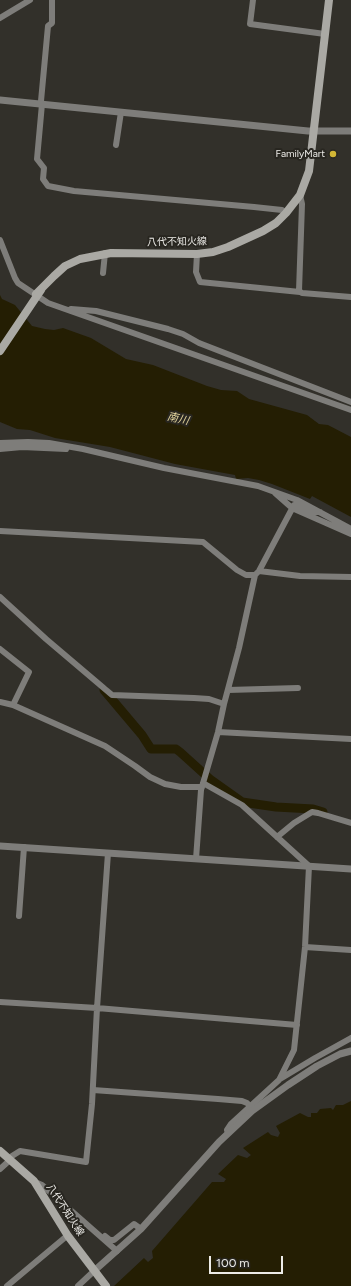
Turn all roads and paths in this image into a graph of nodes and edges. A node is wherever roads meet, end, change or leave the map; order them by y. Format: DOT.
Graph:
graph roads {
  1 [pos="30,0"];
  2 [pos="52,0"];
  3 [pos="253,0"];
  4 [pos="329,0"];
  5 [pos="0,18"];
  6 [pos="325,34"];
  7 [pos="0,100"];
  8 [pos="42,104"];
  9 [pos="121,112"];
  10 [pos="315,130"];
  11 [pos="351,130"];
  12 [pos="116,145"];
  13 [pos="300,195"];
  14 [pos="286,213"];
  15 [pos="0,240"];
  16 [pos="105,253"];
  17 [pos="197,254"];
  18 [pos="103,273"];
  19 [pos="300,292"];
  20 [pos="38,293"];
  21 [pos="351,297"];
  22 [pos="67,310"];
  23 [pos="0,351"];
  24 [pos="351,402"];
  25 [pos="351,410"];
  26 [pos="0,443"];
  27 [pos="73,447"];
  28 [pos="0,449"];
  29 [pos="272,491"];
  30 [pos="292,508"];
  31 [pos="320,512"];
  32 [pos="351,529"];
  33 [pos="0,530"];
  34 [pos="351,534"];
  35 [pos="257,573"];
  36 [pos="351,577"];
  37 [pos="0,597"];
  38 [pos="0,649"];
  39 [pos="298,688"];
  40 [pos="228,690"];
  41 [pos="0,702"];
  42 [pos="224,704"];
  43 [pos="13,705"];
  44 [pos="218,732"];
  45 [pos="351,739"];
  46 [pos="203,783"];
  47 [pos="351,823"];
  48 [pos="277,837"];
  49 [pos="0,846"];
  50 [pos="24,847"];
  51 [pos="108,853"];
  52 [pos="196,859"];
  53 [pos="309,866"];
  54 [pos="351,869"];
  55 [pos="19,916"];
  56 [pos="305,948"];
  57 [pos="351,950"];
  58 [pos="0,1002"];
  59 [pos="97,1008"];
  60 [pos="297,1025"];
  61 [pos="351,1038"];
  62 [pos="351,1051"];
  63 [pos="279,1080"];
  64 [pos="93,1090"];
  65 [pos="250,1106"];
  66 [pos="228,1133"];
  67 [pos="0,1151"];
  68 [pos="10,1160"];
  69 [pos="0,1169"];
  70 [pos="34,1181"];
  71 [pos="83,1221"];
  72 [pos="141,1229"];
  73 [pos="68,1235"];
  74 [pos="117,1252"];
  75 [pos="96,1274"];
  76 [pos="7,1286"];
  77 [pos="78,1286"];
  78 [pos="106,1286"];
  1 -- 5 [label="street"];
  2 -- 8 [label="street"];
  3 -- 6 [label="street"];
  4 -- 6 [label="main road, 八代不知火線"];
  6 -- 10 [label="main road, 八代不知火線"];
  7 -- 8 [label="street"];
  8 -- 9 [label="street"];
  8 -- 14 [label="street"];
  9 -- 10 [label="street"];
  9 -- 12 [label="street"];
  10 -- 11 [label="street"];
  10 -- 13 [label="main road, 八代不知火線"];
  13 -- 14 [label="main road, 八代不知火線"];
  13 -- 19 [label="street"];
  14 -- 17 [label="main road, 八代不知火線"];
  15 -- 20 [label="street"];
  16 -- 17 [label="main road, 八代不知火線"];
  16 -- 18 [label="street"];
  16 -- 20 [label="main road, 八代不知火線"];
  17 -- 19 [label="street"];
  19 -- 21 [label="street"];
  20 -- 22 [label="street"];
  20 -- 23 [label="main road, 八代不知火線, bridge"];
  22 -- 24 [label="street"];
  22 -- 25 [label="street"];
  26 -- 27 [label="street"];
  27 -- 28 [label="street"];
  27 -- 29 [label="street"];
  29 -- 30 [label="street"];
  29 -- 31 [label="street"];
  30 -- 31 [label="street"];
  30 -- 34 [label="street"];
  30 -- 35 [label="street"];
  31 -- 32 [label="street"];
  33 -- 35 [label="street"];
  35 -- 36 [label="street"];
  35 -- 40 [label="street"];
  37 -- 42 [label="street"];
  38 -- 43 [label="street"];
  39 -- 40 [label="street"];
  40 -- 42 [label="street"];
  41 -- 43 [label="street"];
  42 -- 44 [label="street"];
  43 -- 46 [label="street"];
  44 -- 45 [label="street"];
  44 -- 46 [label="street"];
  46 -- 48 [label="street"];
  46 -- 52 [label="street"];
  47 -- 48 [label="street"];
  48 -- 53 [label="street"];
  49 -- 50 [label="street"];
  50 -- 51 [label="street"];
  50 -- 55 [label="street"];
  51 -- 52 [label="street"];
  51 -- 59 [label="street"];
  52 -- 53 [label="street"];
  53 -- 54 [label="street"];
  53 -- 56 [label="street"];
  56 -- 57 [label="street"];
  56 -- 60 [label="street"];
  58 -- 59 [label="street"];
  59 -- 60 [label="street"];
  59 -- 64 [label="street"];
  60 -- 63 [label="street"];
  61 -- 63 [label="street"];
  62 -- 66 [label="street"];
  63 -- 65 [label="street"];
  64 -- 65 [label="street"];
  64 -- 68 [label="street"];
  65 -- 66 [label="street"];
  66 -- 72 [label="street"];
  67 -- 68 [label="main road, 八代不知火線"];
  68 -- 69 [label="street"];
  68 -- 70 [label="main road, 八代不知火線"];
  70 -- 71 [label="street"];
  70 -- 73 [label="main road, 八代不知火線"];
  71 -- 72 [label="street"];
  71 -- 74 [label="street"];
  72 -- 74 [label="street"];
  73 -- 75 [label="main road, 八代不知火線"];
  73 -- 76 [label="street"];
  74 -- 75 [label="street"];
  75 -- 77 [label="street"];
  75 -- 78 [label="main road, 八代不知火線"];
}
